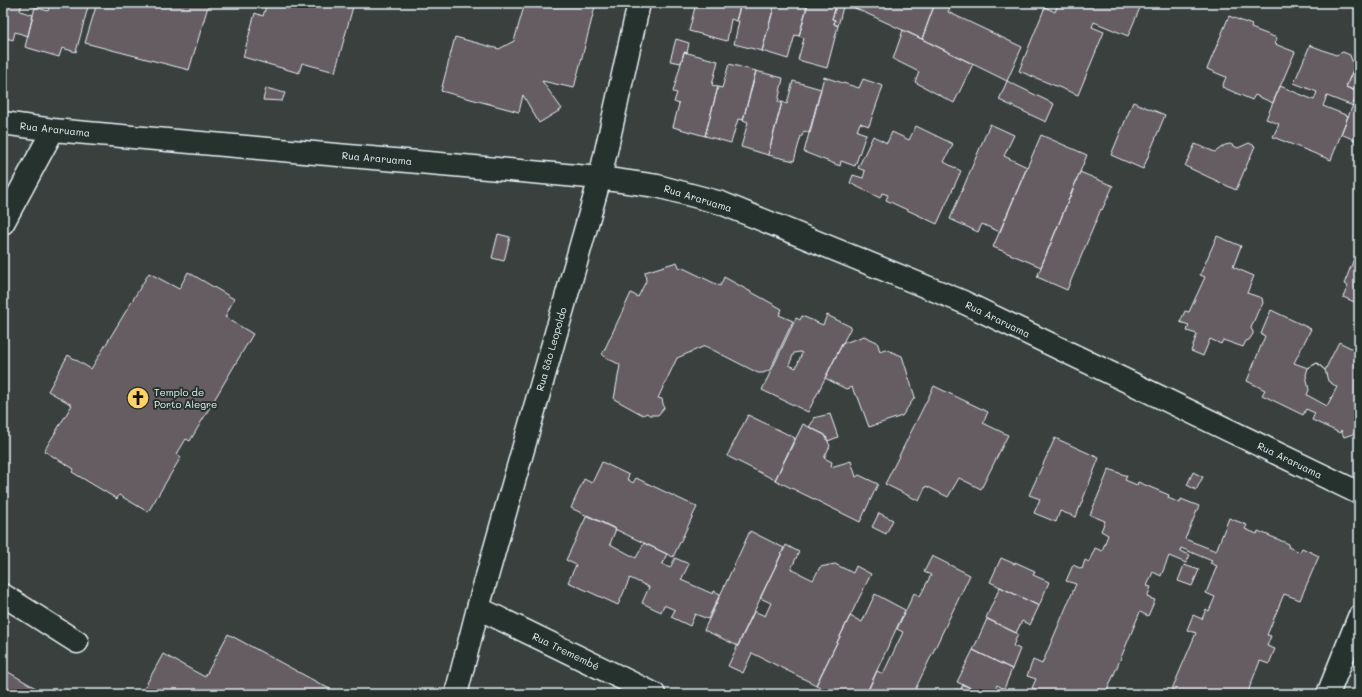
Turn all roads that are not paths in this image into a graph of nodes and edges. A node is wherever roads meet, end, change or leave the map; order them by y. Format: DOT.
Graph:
graph roads {
  1 [pos="639,3"];
  2 [pos="3,123"];
  3 [pos="53,130"];
  4 [pos="600,178"];
  5 [pos="3,223"];
  6 [pos="1359,493"];
  7 [pos="3,595"];
  8 [pos="478,608"];
  9 [pos="1359,617"];
  10 [pos="77,642"];
  11 [pos="456,694"];
  12 [pos="654,694"];
  13 [pos="1328,694"];
  1 -- 4 [label="street, Rua São Leopoldo"];
  2 -- 3 [label="street, Rua Araruama"];
  3 -- 4 [label="street, Rua Araruama"];
  3 -- 5 [label="street"];
  4 -- 6 [label="street, Rua Araruama"];
  4 -- 8 [label="street, Rua São Leopoldo"];
  7 -- 10 [label="street"];
  8 -- 11 [label="street, Rua São Leopoldo"];
  8 -- 12 [label="street, Rua Tremembé"];
  9 -- 13 [label="street"];
}
